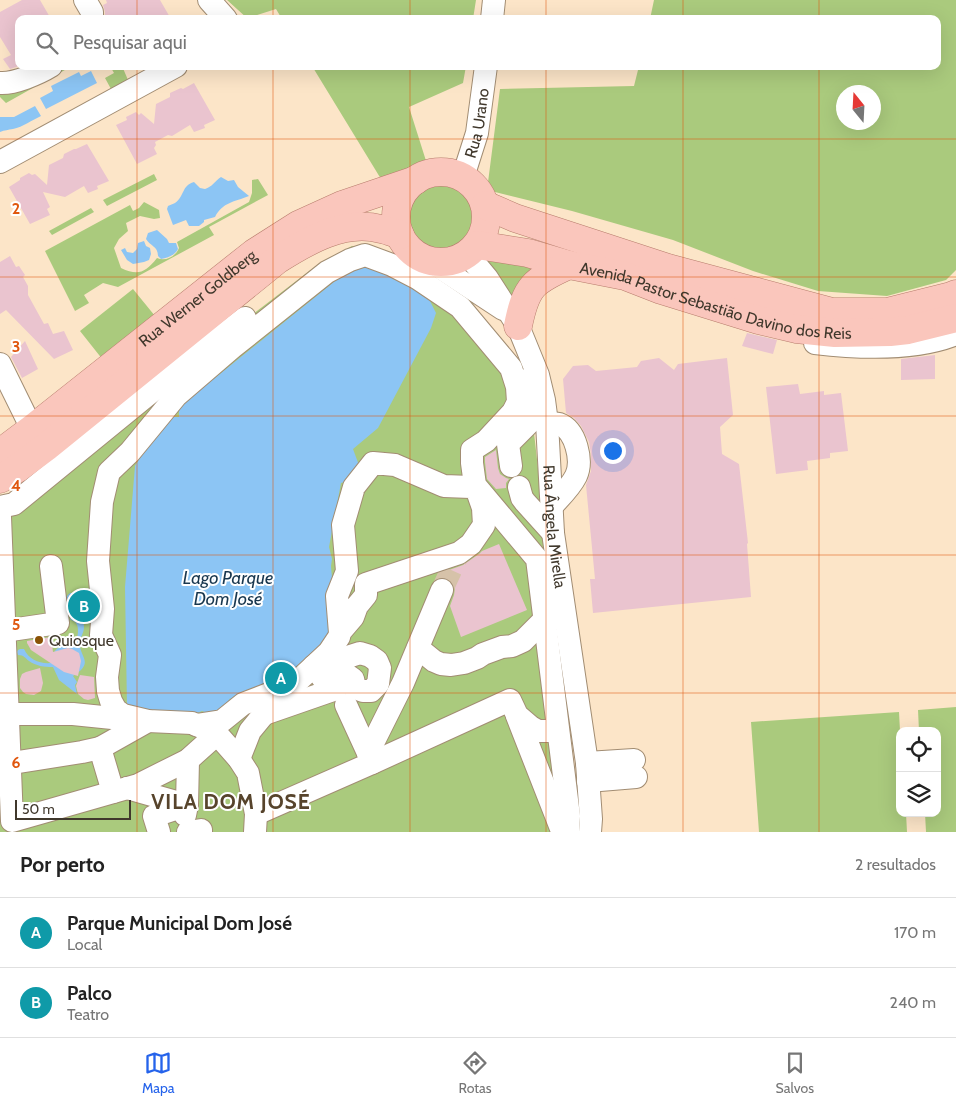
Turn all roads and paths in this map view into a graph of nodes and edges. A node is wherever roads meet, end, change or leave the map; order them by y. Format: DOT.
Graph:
graph roads {
  1 [pos="209,0"];
  2 [pos="494,0"];
  3 [pos="222,15"];
  4 [pos="492,15"];
  5 [pos="46,70"];
  6 [pos="169,70"];
  7 [pos="485,70"];
  8 [pos="0,83"];
  9 [pos="0,162"];
  10 [pos="463,177"];
  11 [pos="416,180"];
  12 [pos="485,205"];
  13 [pos="400,235"];
  14 [pos="472,249"];
  15 [pos="427,259"];
  16 [pos="569,265"];
  17 [pos="665,279"];
  18 [pos="955,300"];
  19 [pos="514,320"];
  20 [pos="756,328"];
  21 [pos="956,334"];
  22 [pos="0,364"];
  23 [pos="547,419"];
  24 [pos="32,429"];
  25 [pos="1,449"];
  26 [pos="516,473"];
  27 [pos="0,479"];
  28 [pos="475,485"];
  29 [pos="0,507"];
  30 [pos="0,517"];
  31 [pos="553,532"];
  32 [pos="51,566"];
  33 [pos="347,571"];
  34 [pos="366,584"];
  35 [pos="442,590"];
  36 [pos="545,619"];
  37 [pos="4,631"];
  38 [pos="341,631"];
  39 [pos="417,650"];
  40 [pos="376,661"];
  41 [pos="322,663"];
  42 [pos="274,692"];
  43 [pos="346,694"];
  44 [pos="7,714"];
  45 [pos="73,714"];
  46 [pos="264,714"];
  47 [pos="517,715"];
  48 [pos="148,721"];
  49 [pos="196,724"];
  50 [pos="557,731"];
  51 [pos="217,734"];
  52 [pos="91,750"];
  53 [pos="370,758"];
  54 [pos="239,759"];
  55 [pos="188,760"];
  56 [pos="5,764"];
  57 [pos="635,768"];
  58 [pos="587,772"];
  59 [pos="120,790"];
  60 [pos="186,817"];
  61 [pos="255,823"];
  62 [pos="594,828"];
  63 [pos="159,832"];
  64 [pos="202,832"];
  65 [pos="563,832"];
  66 [pos="568,832"];
  1 -- 3 [label="street"];
  2 -- 4 [label="street"];
  5 -- 8 [label="street"];
  6 -- 9 [label="street"];
  7 -- 10 [label="street, Rua Urano"];
  10 -- 11 [label="main road"];
  10 -- 12 [label="main road"];
  11 -- 13 [label="main road"];
  11 -- 24 [label="main road, Rua Werner Goldberg"];
  12 -- 14 [label="main road"];
  12 -- 17 [label="main road, Avenida Pastor Sebastião Davino dos Reis"];
  13 -- 15 [label="main road"];
  13 -- 27 [label="main road, Rua Werner Goldberg"];
  14 -- 15 [label="main road"];
  14 -- 16 [label="main road, Avenida Pastor Sebastião Davino dos Reis"];
  14 -- 19 [label="street, Rua Ângela Mirella"];
  15 -- 19 [label="street"];
  16 -- 17 [label="main road, Avenida Pastor Sebastião Davino dos Reis"];
  16 -- 19 [label="main road"];
  17 -- 18 [label="main road, Avenida Pastor Sebastião Davino dos Reis"];
  19 -- 23 [label="street, Rua Ângela Mirella"];
  20 -- 21 [label="street"];
  22 -- 24 [label="street"];
  23 -- 26 [label="street"];
  23 -- 31 [label="street, Rua Ângela Mirella"];
  24 -- 25 [label="main road, Rua Werner Goldberg"];
  26 -- 29 [label="street"];
  26 -- 31 [label="street"];
  28 -- 33 [label="street"];
  28 -- 34 [label="street"];
  28 -- 36 [label="street"];
  28 -- 48 [label="street"];
  30 -- 37 [label="street"];
  31 -- 58 [label="street, Rua Ângela Mirella"];
  32 -- 37 [label="street"];
  33 -- 34 [label="street"];
  33 -- 38 [label="street"];
  34 -- 38 [label="street"];
  35 -- 39 [label="street"];
  36 -- 39 [label="street"];
  36 -- 50 [label="street"];
  37 -- 44 [label="street"];
  38 -- 41 [label="street"];
  39 -- 40 [label="street"];
  39 -- 53 [label="street"];
  40 -- 41 [label="street"];
  40 -- 43 [label="street"];
  41 -- 42 [label="street"];
  41 -- 43 [label="street"];
  42 -- 46 [label="street"];
  42 -- 49 [label="street"];
  43 -- 46 [label="street"];
  43 -- 53 [label="street"];
  44 -- 45 [label="street"];
  44 -- 56 [label="street"];
  45 -- 48 [label="street"];
  45 -- 52 [label="street"];
  46 -- 54 [label="street"];
  47 -- 50 [label="street"];
  47 -- 53 [label="street"];
  47 -- 65 [label="street"];
  48 -- 49 [label="street"];
  48 -- 52 [label="street"];
  49 -- 51 [label="street"];
  50 -- 66 [label="street"];
  51 -- 54 [label="street"];
  51 -- 55 [label="street"];
  52 -- 56 [label="street"];
  52 -- 59 [label="street"];
  53 -- 61 [label="street"];
  54 -- 61 [label="street"];
  55 -- 59 [label="street"];
  55 -- 60 [label="street"];
  56 -- 59 [label="street"];
  57 -- 58 [label="street"];
  58 -- 62 [label="street, Rua Ângela Mirella"];
  59 -- 60 [label="street"];
  60 -- 63 [label="street"];
  60 -- 64 [label="street"];
}
